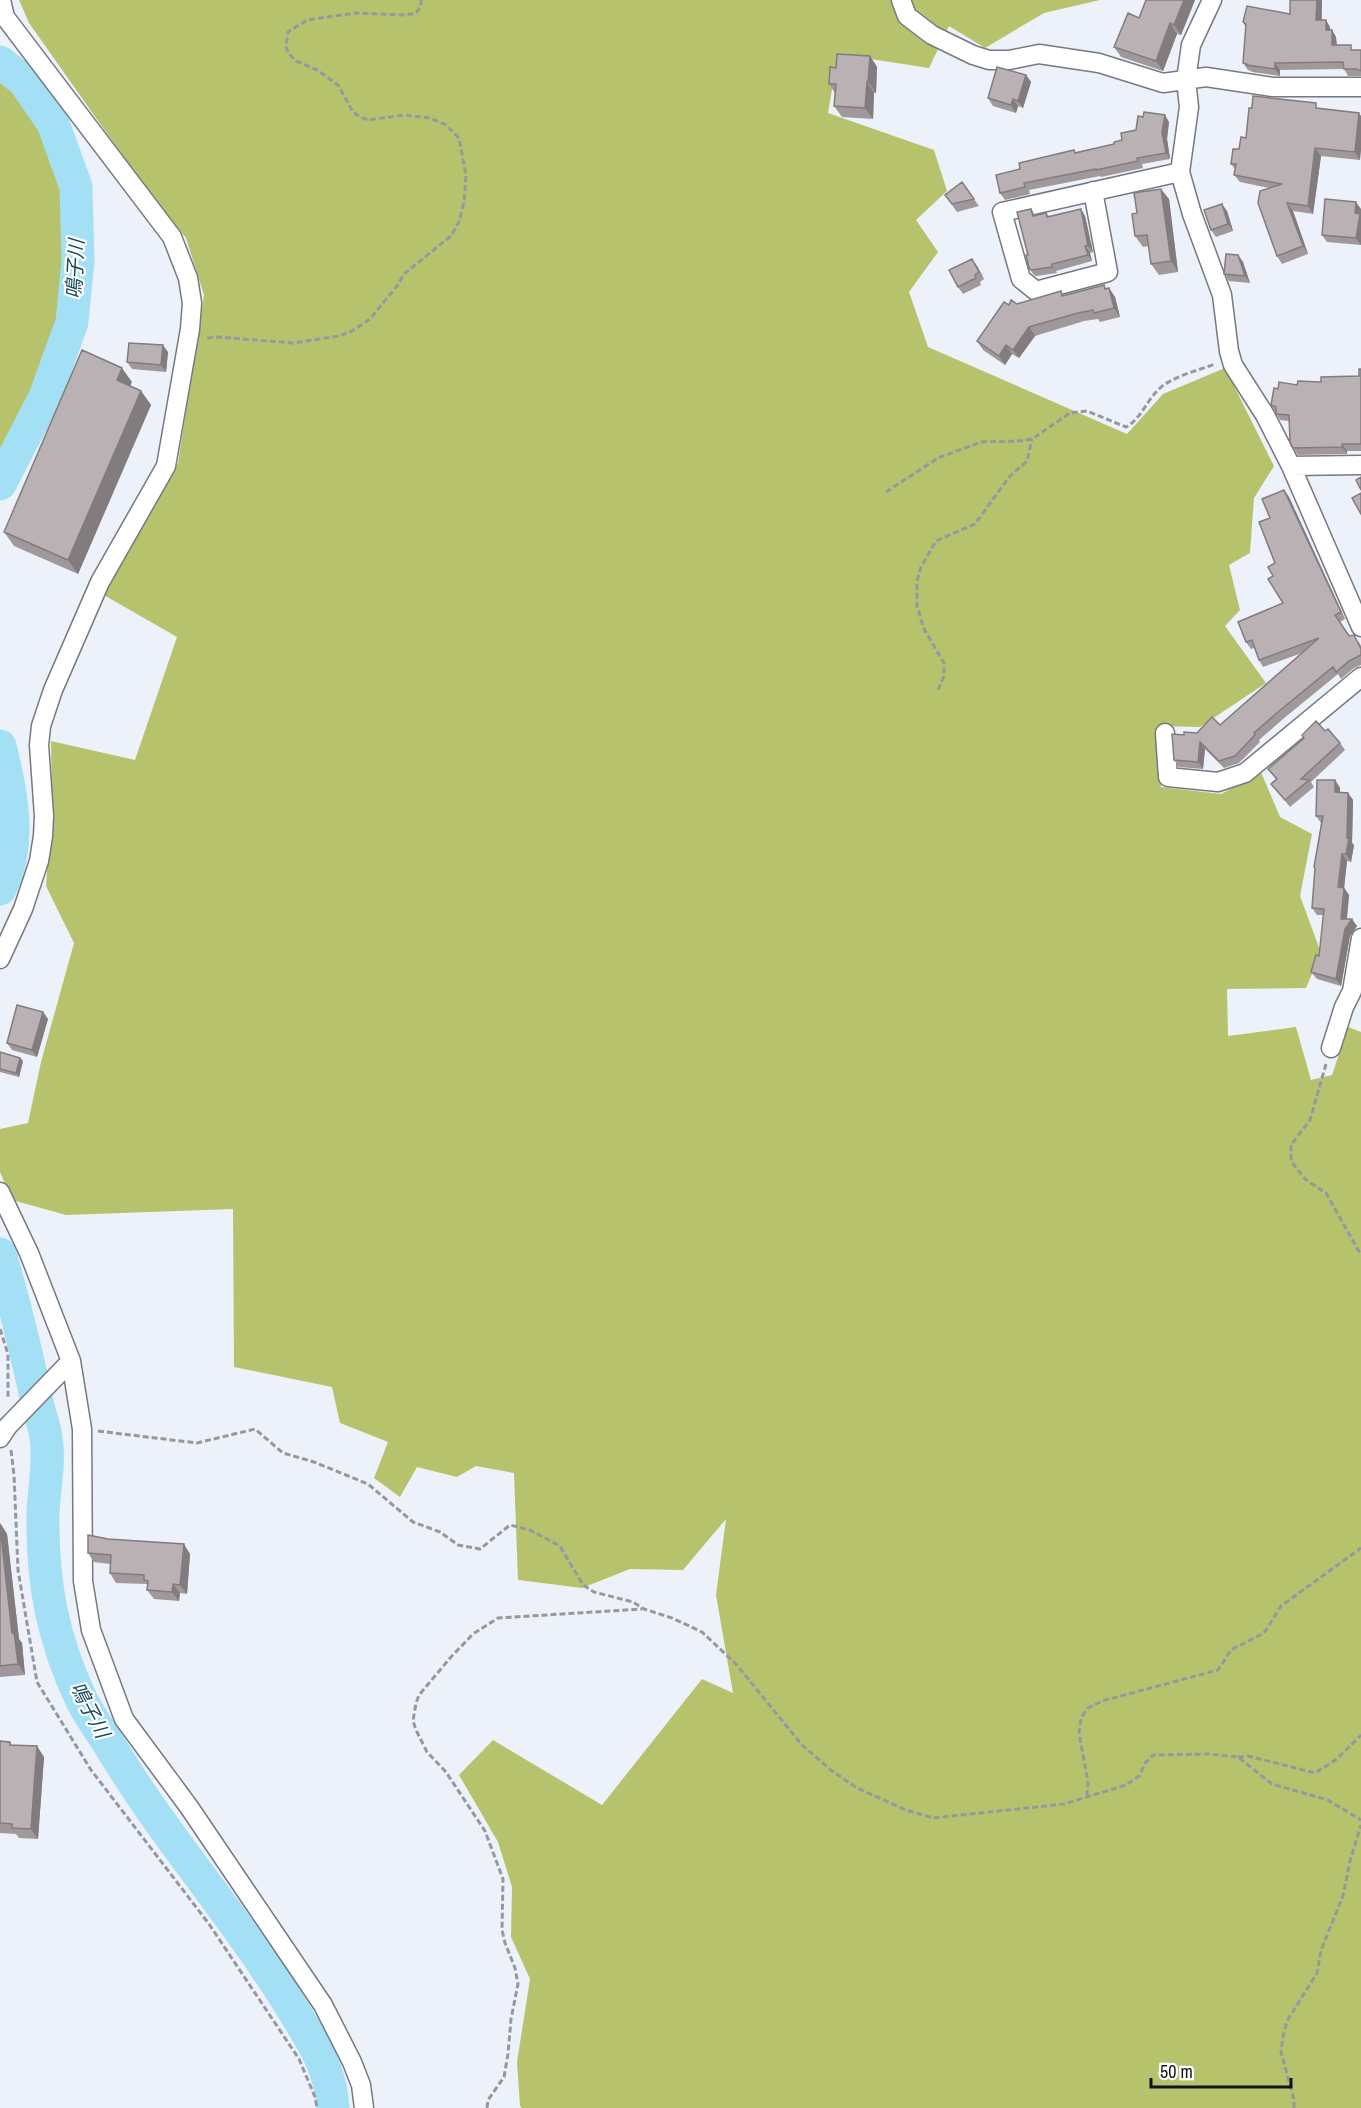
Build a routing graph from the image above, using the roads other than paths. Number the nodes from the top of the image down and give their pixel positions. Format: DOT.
graph roads {
  1 [pos="0,0"];
  2 [pos="901,0"];
  3 [pos="1212,0"];
  4 [pos="1186,80"];
  5 [pos="1361,87"];
  6 [pos="1180,172"];
  7 [pos="1093,191"];
  8 [pos="1361,465"];
  9 [pos="1291,466"];
  10 [pos="1361,627"];
  11 [pos="1361,677"];
  12 [pos="1165,733"];
  13 [pos="1361,945"];
  14 [pos="0,959"];
  15 [pos="1331,1048"];
  16 [pos="0,1192"];
  17 [pos="71,1361"];
  18 [pos="0,1438"];
  19 [pos="364,2108"];
  1 -- 14 [label="street"];
  2 -- 4 [label="street"];
  3 -- 4 [label="street"];
  4 -- 5 [label="street"];
  4 -- 6 [label="street"];
  6 -- 7 [label="street"];
  6 -- 9 [label="street"];
  7 -- 7 [label="street"];
  8 -- 9 [label="street"];
  9 -- 10 [label="street"];
  11 -- 12 [label="street"];
  13 -- 15 [label="street"];
  16 -- 17 [label="street"];
  17 -- 18 [label="street"];
  17 -- 19 [label="street"];
}
